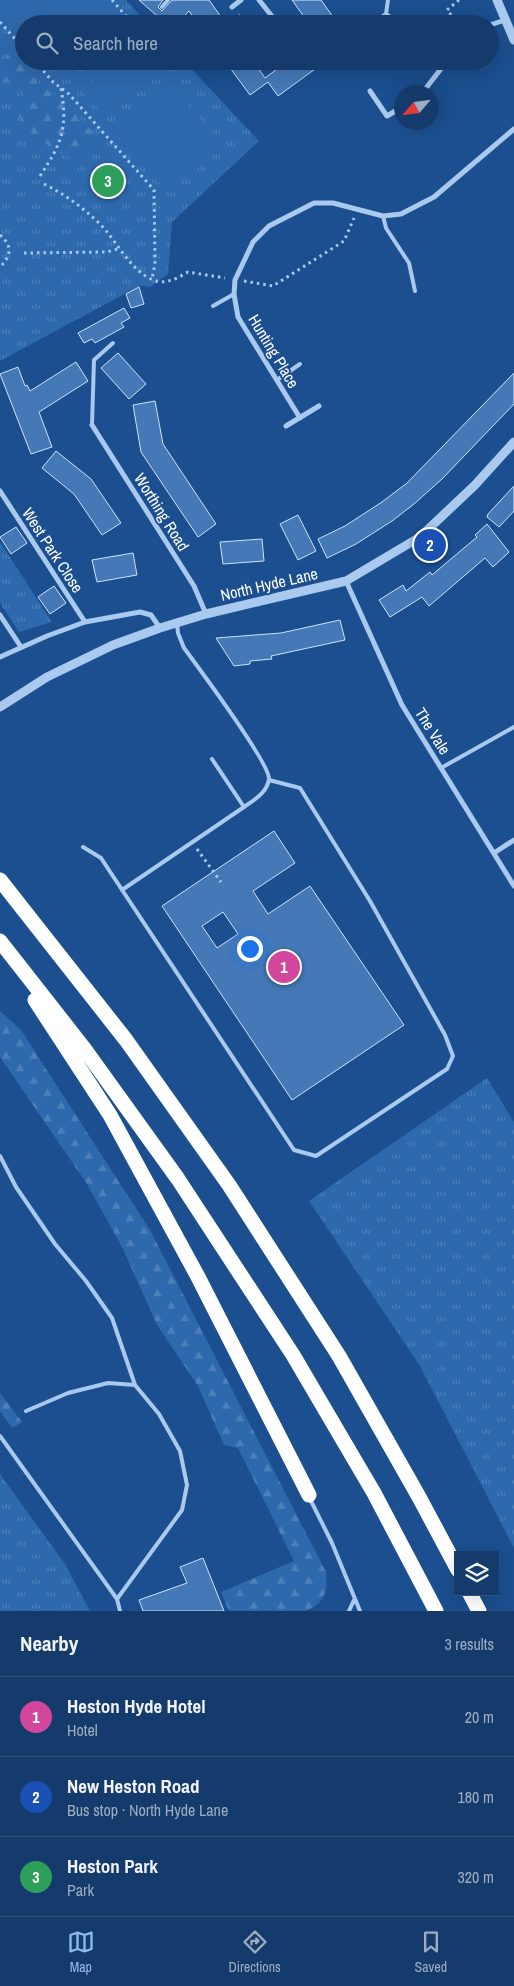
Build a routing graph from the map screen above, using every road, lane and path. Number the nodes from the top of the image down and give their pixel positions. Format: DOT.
graph roads {
  1 [pos="112,0"];
  2 [pos="168,0"];
  3 [pos="241,0"];
  4 [pos="259,0"];
  5 [pos="388,0"];
  6 [pos="459,0"];
  7 [pos="497,0"];
  8 [pos="162,7"];
  9 [pos="232,7"];
  10 [pos="386,14"];
  11 [pos="125,15"];
  12 [pos="271,15"];
  13 [pos="451,15"];
  14 [pos="504,20"];
  15 [pos="0,22"];
  16 [pos="499,22"];
  17 [pos="15,39"];
  18 [pos="514,40"];
  19 [pos="42,70"];
  20 [pos="440,70"];
  21 [pos="428,85"];
  22 [pos="61,88"];
  23 [pos="370,91"];
  24 [pos="394,112"];
  25 [pos="514,129"];
  26 [pos="40,176"];
  27 [pos="44,184"];
  28 [pos="358,209"];
  29 [pos="383,216"];
  30 [pos="0,235"];
  31 [pos="120,248"];
  32 [pos="24,252"];
  33 [pos="0,267"];
  34 [pos="152,280"];
  35 [pos="235,280"];
  36 [pos="415,290"];
  37 [pos="234,294"];
  38 [pos="213,306"];
  39 [pos="113,343"];
  40 [pos="300,364"];
  41 [pos="277,380"];
  42 [pos="319,406"];
  43 [pos="300,418"];
  44 [pos="92,425"];
  45 [pos="286,426"];
  46 [pos="514,442"];
  47 [pos="0,492"];
  48 [pos="346,581"];
  49 [pos="206,614"];
  50 [pos="0,615"];
  51 [pos="85,622"];
  52 [pos="177,622"];
  53 [pos="160,628"];
  54 [pos="20,647"];
  55 [pos="0,657"];
  56 [pos="0,707"];
  57 [pos="514,727"];
  58 [pos="212,759"];
  59 [pos="441,768"];
  60 [pos="269,780"];
  61 [pos="244,807"];
  62 [pos="514,840"];
  63 [pos="193,842"];
  64 [pos="83,847"];
  65 [pos="494,852"];
  66 [pos="0,880"];
  67 [pos="221,882"];
  68 [pos="514,886"];
  69 [pos="122,890"];
  70 [pos="0,941"];
  71 [pos="0,945"];
  72 [pos="0,1157"];
  73 [pos="135,1385"];
  74 [pos="26,1411"];
  75 [pos="0,1436"];
  76 [pos="308,1495"];
  77 [pos="454,1563"];
  78 [pos="471,1596"];
  79 [pos="355,1598"];
  80 [pos="117,1599"];
  81 [pos="120,1611"];
  82 [pos="349,1611"];
  83 [pos="360,1611"];
  84 [pos="436,1611"];
  85 [pos="479,1611"];
  1 -- 11 [label="path"];
  2 -- 8 [label="lane"];
  3 -- 9 [label="street"];
  4 -- 12 [label="street"];
  5 -- 10 [label="lane"];
  6 -- 13 [label="path"];
  7 -- 14 [label="street"];
  14 -- 16 [label="street"];
  14 -- 18 [label="street"];
  15 -- 17 [label="path"];
  19 -- 22 [label="path"];
  20 -- 21 [label="street"];
  22 -- 26 [label="path"];
  22 -- 34 [label="path"];
  23 -- 24 [label="street"];
  25 -- 29 [label="street, Hunting Place"];
  27 -- 31 [label="path"];
  28 -- 29 [label="street, Hunting Place"];
  28 -- 35 [label="path"];
  28 -- 35 [label="street, Hunting Place"];
  29 -- 36 [label="lane"];
  30 -- 33 [label="path"];
  31 -- 32 [label="path"];
  31 -- 34 [label="path"];
  34 -- 35 [label="path"];
  35 -- 37 [label="street, Hunting Place"];
  37 -- 38 [label="lane"];
  37 -- 41 [label="street, Hunting Place"];
  39 -- 44 [label="lane"];
  40 -- 41 [label="lane"];
  41 -- 43 [label="street, Hunting Place"];
  42 -- 43 [label="street"];
  43 -- 45 [label="street"];
  44 -- 49 [label="street, Worthing Road"];
  46 -- 48 [label="street, North Hyde Lane"];
  47 -- 51 [label="street, West Park Close"];
  48 -- 49 [label="street, North Hyde Lane"];
  48 -- 59 [label="street, The Vale"];
  49 -- 52 [label="street, North Hyde Lane"];
  50 -- 54 [label="street"];
  51 -- 53 [label="street"];
  51 -- 54 [label="street"];
  52 -- 53 [label="street, North Hyde Lane"];
  52 -- 60 [label="lane"];
  53 -- 56 [label="street, North Hyde Lane"];
  54 -- 55 [label="street"];
  57 -- 59 [label="lane"];
  58 -- 61 [label="lane"];
  59 -- 65 [label="street, The Vale"];
  60 -- 61 [label="lane"];
  60 -- 69 [label="lane"];
  61 -- 63 [label="lane"];
  62 -- 65 [label="street"];
  63 -- 67 [label="path"];
  63 -- 69 [label="lane"];
  64 -- 69 [label="lane"];
  65 -- 68 [label="street, The Vale"];
  66 -- 77 [label="highway"];
  70 -- 84 [label="highway"];
  71 -- 76 [label="highway"];
  72 -- 73 [label="lane"];
  73 -- 74 [label="lane"];
  73 -- 80 [label="lane"];
  75 -- 80 [label="lane"];
  76 -- 79 [label="lane"];
  78 -- 85 [label="highway"];
  79 -- 82 [label="lane"];
  79 -- 83 [label="lane"];
  80 -- 81 [label="lane"];
}
